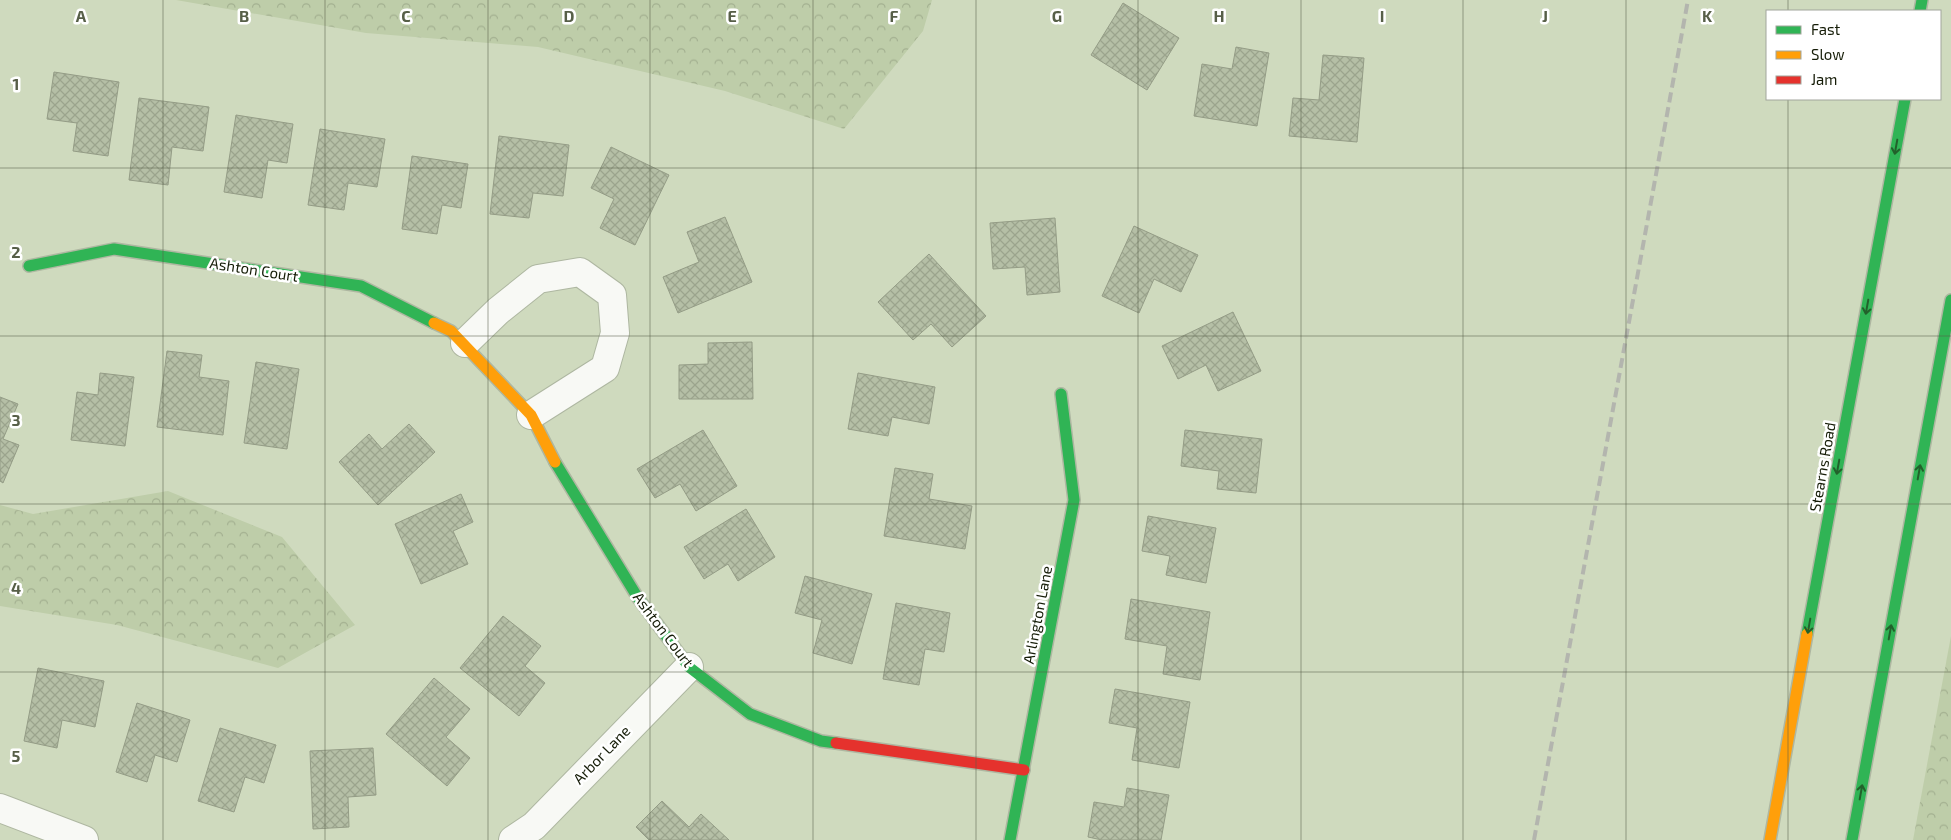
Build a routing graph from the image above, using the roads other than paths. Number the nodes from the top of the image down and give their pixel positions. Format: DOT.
graph roads {
  1 [pos="1904,100"];
  2 [pos="29,266"];
  3 [pos="1951,300"];
  4 [pos="465,343"];
  5 [pos="1060,394"];
  6 [pos="531,415"];
  7 [pos="689,667"];
  8 [pos="1024,770"];
  9 [pos="0,808"];
  10 [pos="84,840"];
  11 [pos="513,840"];
  12 [pos="1010,840"];
  13 [pos="1770,840"];
  14 [pos="1852,840"];
  1 -- 13 [label="street, Stearns Road, one-way"];
  2 -- 4 [label="street, Ashton Court"];
  14 -- 3 [label="street, one-way"];
  4 -- 6 [label="street, Ashton Court"];
  4 -- 6 [label="street"];
  5 -- 8 [label="street, Arlington Lane"];
  6 -- 7 [label="street, Ashton Court"];
  7 -- 8 [label="street, Ashton Court"];
  7 -- 11 [label="street, Arbor Lane"];
  8 -- 12 [label="street, Arlington Lane"];
  9 -- 10 [label="street"];
}
